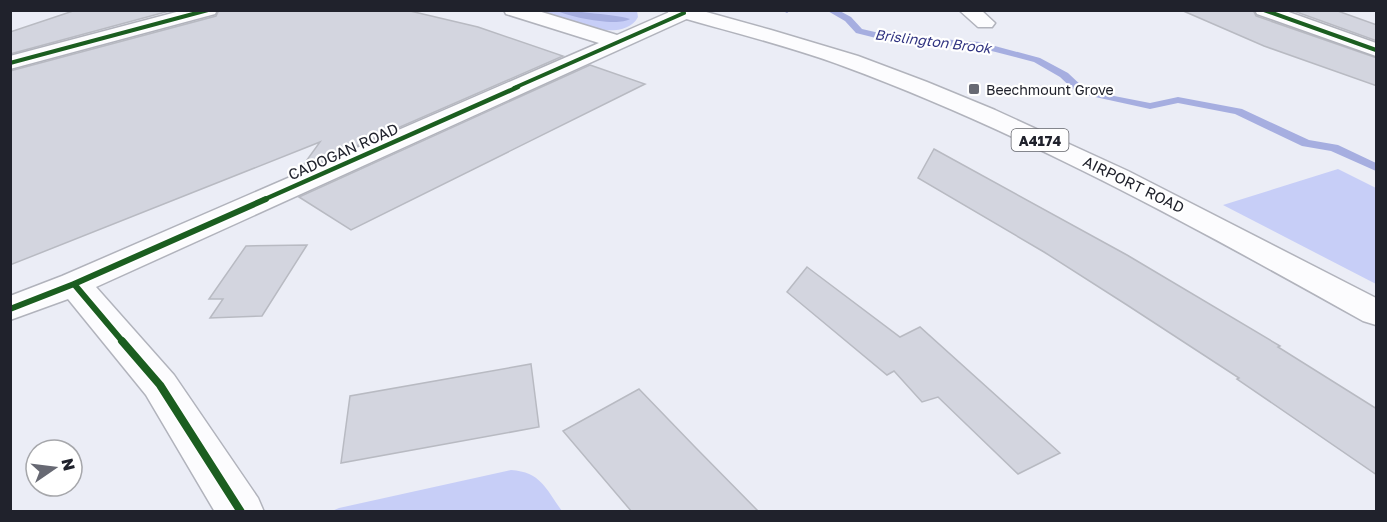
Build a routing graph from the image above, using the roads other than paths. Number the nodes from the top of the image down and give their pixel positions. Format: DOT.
graph roads {
  1 [pos="208,10"];
  2 [pos="513,10"];
  3 [pos="968,10"];
  4 [pos="1264,10"];
  5 [pos="680,12"];
  6 [pos="985,23"];
  7 [pos="618,42"];
  8 [pos="1377,50"];
  9 [pos="10,63"];
  10 [pos="74,284"];
  11 [pos="10,309"];
  12 [pos="1377,313"];
  13 [pos="241,512"];
  1 -- 9 [label="main road"];
  2 -- 7 [label="main road"];
  3 -- 6 [label="main road"];
  4 -- 8 [label="main road"];
  5 -- 7 [label="main road, CADOGAN ROAD"];
  5 -- 12 [label="main road, AIRPORT ROAD / A4174"];
  7 -- 10 [label="main road, CADOGAN ROAD"];
  10 -- 11 [label="main road, CADOGAN ROAD"];
  10 -- 13 [label="main road"];
}
